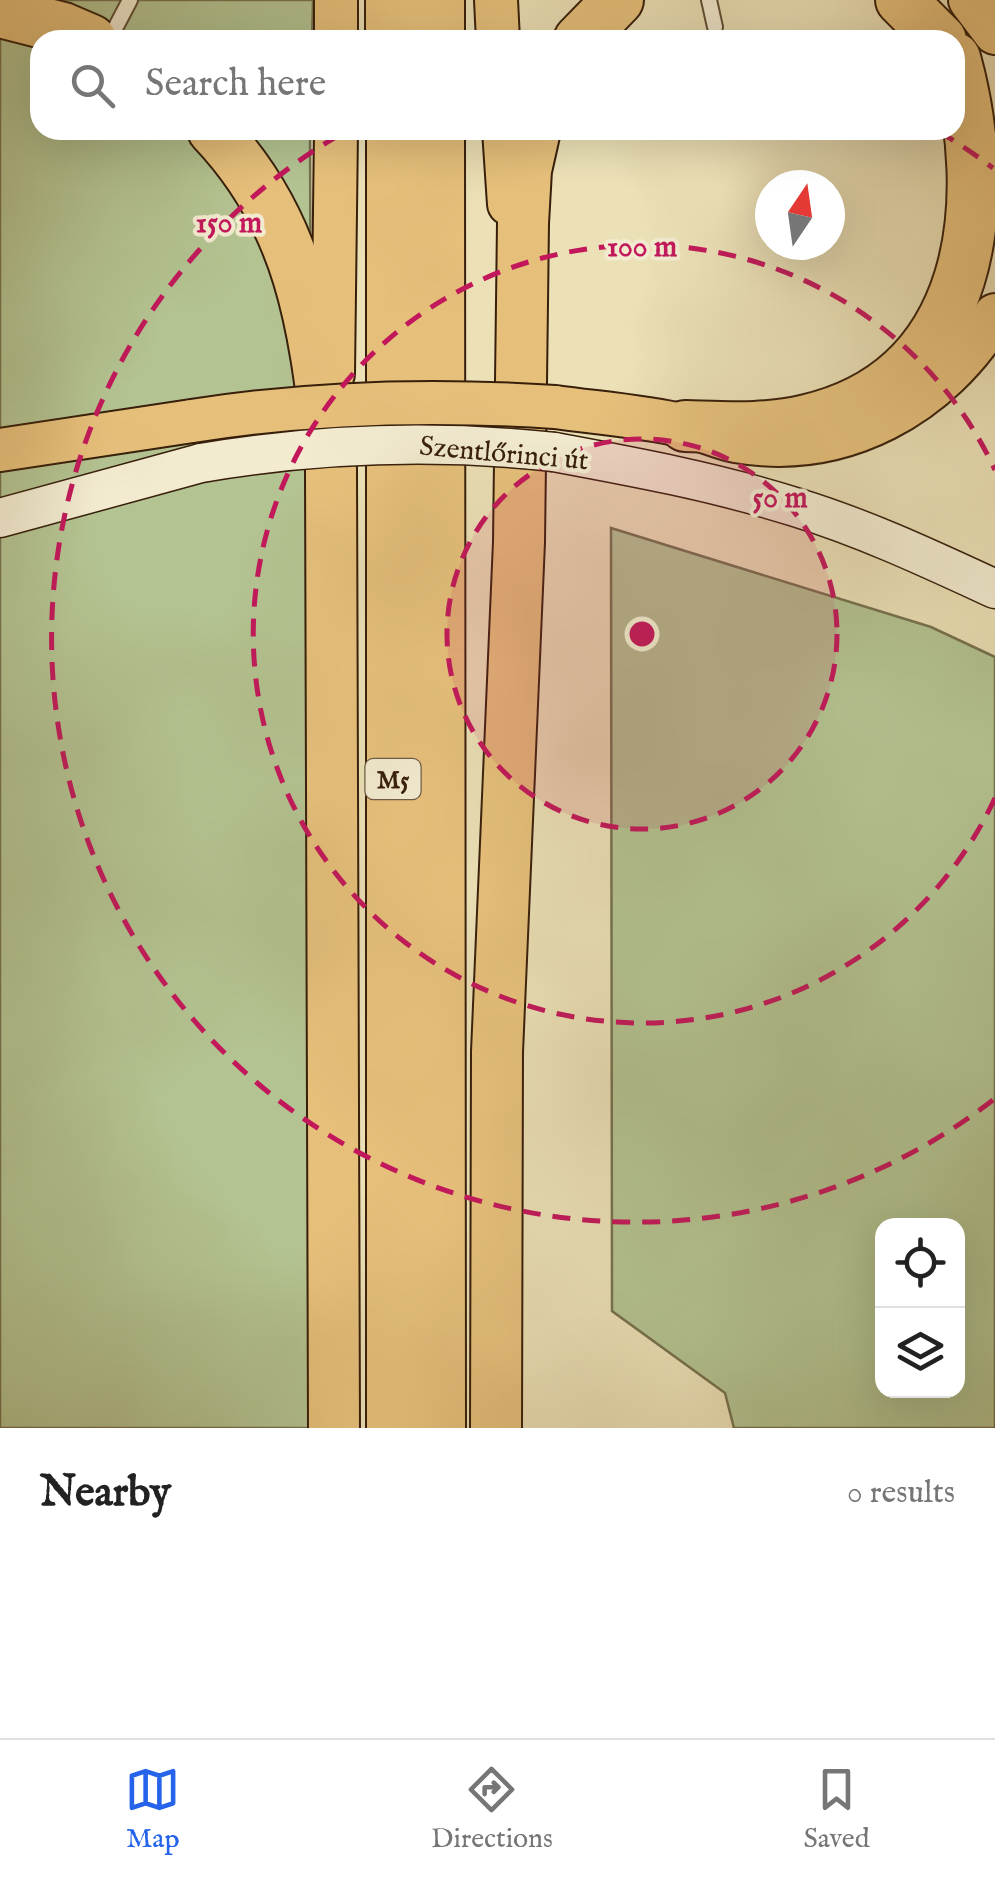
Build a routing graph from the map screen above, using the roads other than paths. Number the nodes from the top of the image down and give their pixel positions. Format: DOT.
graph roads {
  1 [pos="130,0"];
  2 [pos="336,0"];
  3 [pos="391,0"];
  4 [pos="438,0"];
  5 [pos="496,0"];
  6 [pos="618,0"];
  7 [pos="709,0"];
  8 [pos="900,0"];
  9 [pos="970,0"];
  10 [pos="0,12"];
  11 [pos="715,28"];
  12 [pos="65,30"];
  13 [pos="114,30"];
  14 [pos="336,30"];
  15 [pos="391,30"];
  16 [pos="439,30"];
  17 [pos="498,30"];
  18 [pos="589,30"];
  19 [pos="931,30"];
  20 [pos="995,33"];
  21 [pos="965,79"];
  22 [pos="221,140"];
  23 [pos="336,140"];
  24 [pos="392,140"];
  25 [pos="440,140"];
  26 [pos="505,140"];
  27 [pos="533,140"];
  28 [pos="995,315"];
  29 [pos="519,354"];
  30 [pos="685,426"];
  31 [pos="0,450"];
  32 [pos="331,469"];
  33 [pos="0,518"];
  34 [pos="995,589"];
  35 [pos="496,1281"];
  36 [pos="334,1428"];
  37 [pos="392,1428"];
  38 [pos="440,1428"];
  39 [pos="496,1428"];
  40 [pos="515,1428"];
  1 -- 13 [label="lane"];
  2 -- 14 [label="main road"];
  3 -- 15 [label="highway"];
  4 -- 16 [label="highway"];
  5 -- 17 [label="main road"];
  6 -- 18 [label="highway"];
  7 -- 11 [label="lane"];
  8 -- 19 [label="highway"];
  9 -- 20 [label="main road"];
  10 -- 12 [label="highway"];
  21 -- 30 [label="highway"];
  22 -- 32 [label="highway"];
  23 -- 32 [label="main road, M5"];
  24 -- 37 [label="highway, M5"];
  25 -- 38 [label="highway, M5"];
  26 -- 29 [label="main road"];
  27 -- 29 [label="highway"];
  28 -- 30 [label="main road"];
  29 -- 35 [label="highway"];
  30 -- 31 [label="main road, bridge"];
  32 -- 36 [label="highway, M5"];
  33 -- 34 [label="main road, Szentlőrinci út, bridge"];
  35 -- 39 [label="highway"];
  35 -- 40 [label="highway"];
}
